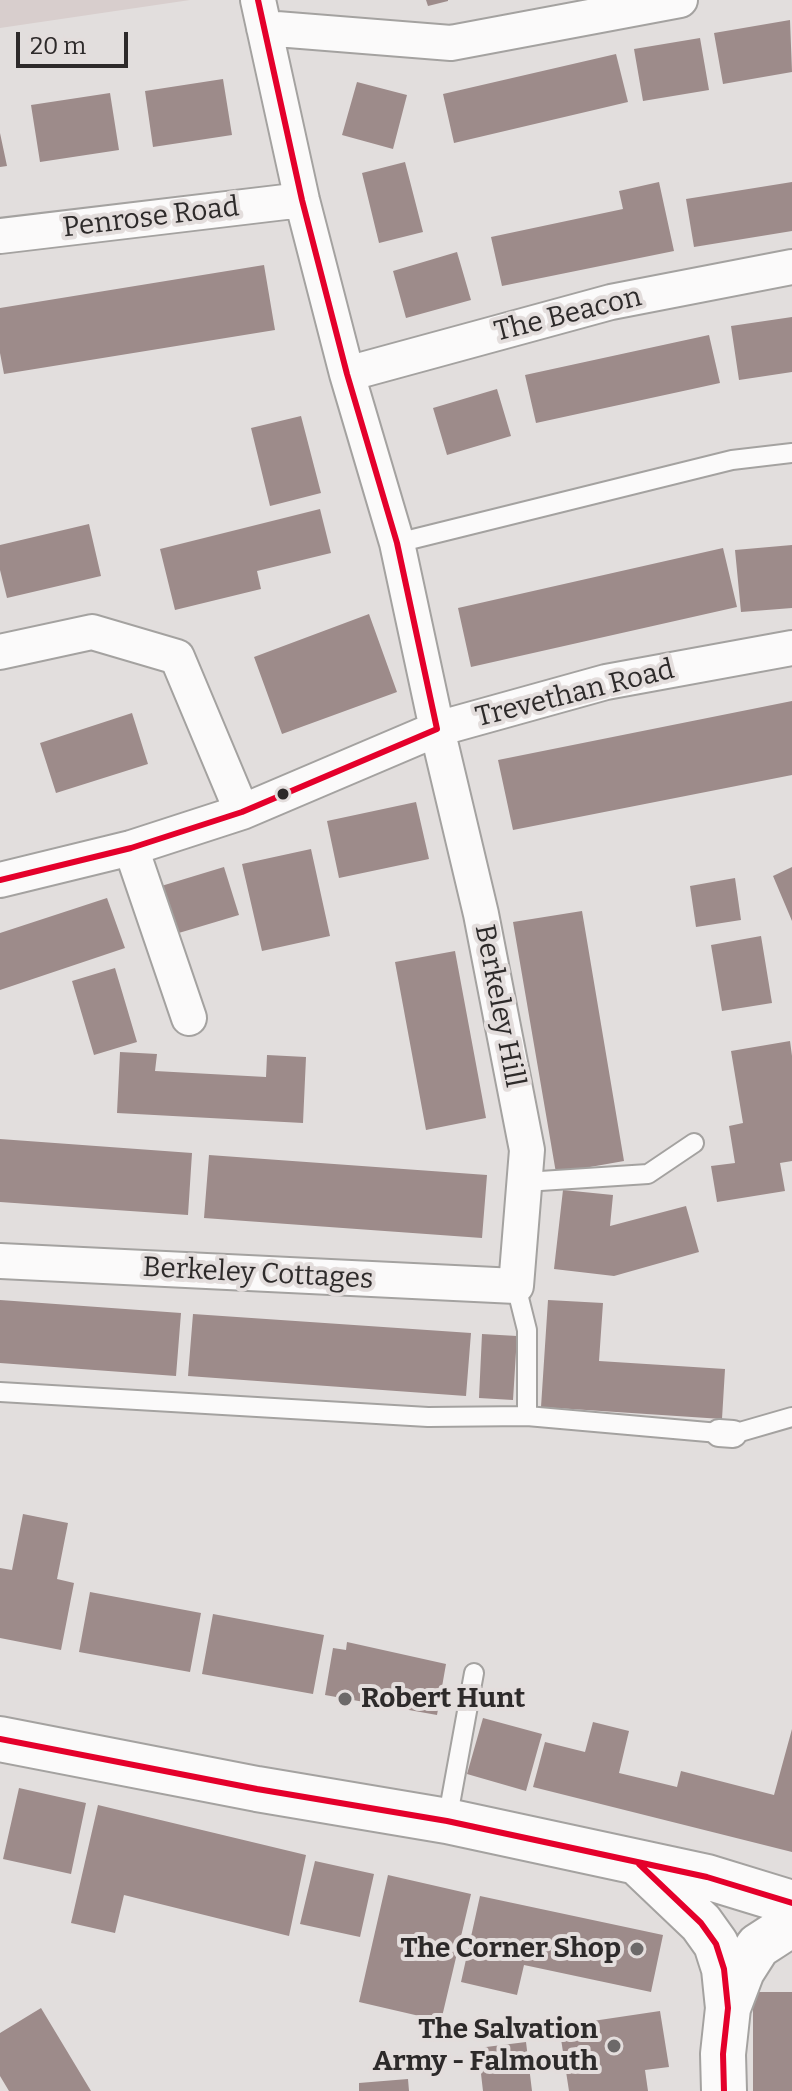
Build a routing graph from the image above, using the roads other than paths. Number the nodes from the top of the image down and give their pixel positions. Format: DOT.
graph roads {
  1 [pos="680,0"];
  2 [pos="261,14"];
  3 [pos="302,200"];
  4 [pos="0,236"];
  5 [pos="792,267"];
  6 [pos="347,374"];
  7 [pos="792,453"];
  8 [pos="397,543"];
  9 [pos="792,648"];
  10 [pos="0,652"];
  11 [pos="437,729"];
  12 [pos="242,812"];
  13 [pos="131,848"];
  14 [pos="0,880"];
  15 [pos="189,1018"];
  16 [pos="694,1143"];
  17 [pos="525,1182"];
  18 [pos="0,1261"];
  19 [pos="516,1286"];
  20 [pos="0,1392"];
  21 [pos="527,1416"];
  22 [pos="792,1417"];
  23 [pos="474,1673"];
  24 [pos="0,1739"];
  25 [pos="447,1821"];
  26 [pos="639,1864"];
  27 [pos="792,1903"];
  28 [pos="792,1924"];
  29 [pos="728,2008"];
  30 [pos="724,2091"];
  1 -- 2 [label="street"];
  2 -- 3 [label="street, Berkeley Hill"];
  3 -- 4 [label="street, Penrose Road"];
  3 -- 6 [label="street, Berkeley Hill"];
  5 -- 6 [label="street, The Beacon"];
  6 -- 8 [label="street, Berkeley Hill"];
  7 -- 8 [label="lane"];
  8 -- 11 [label="street, Berkeley Hill"];
  9 -- 11 [label="street, Trevethan Road"];
  10 -- 12 [label="street"];
  11 -- 12 [label="street, Trevethan Road"];
  11 -- 17 [label="street, Berkeley Hill"];
  12 -- 13 [label="street, Trevethan Road"];
  13 -- 14 [label="street, Trevethan Road"];
  13 -- 15 [label="street"];
  16 -- 17 [label="lane"];
  17 -- 19 [label="street, Berkeley Hill"];
  18 -- 19 [label="street, Berkeley Cottages"];
  19 -- 21 [label="lane"];
  20 -- 21 [label="lane"];
  21 -- 22 [label="lane"];
  23 -- 25 [label="lane"];
  24 -- 25 [label="street"];
  25 -- 26 [label="street"];
  26 -- 27 [label="street"];
  26 -- 29 [label="street"];
  28 -- 29 [label="street"];
  29 -- 30 [label="street"];
}
